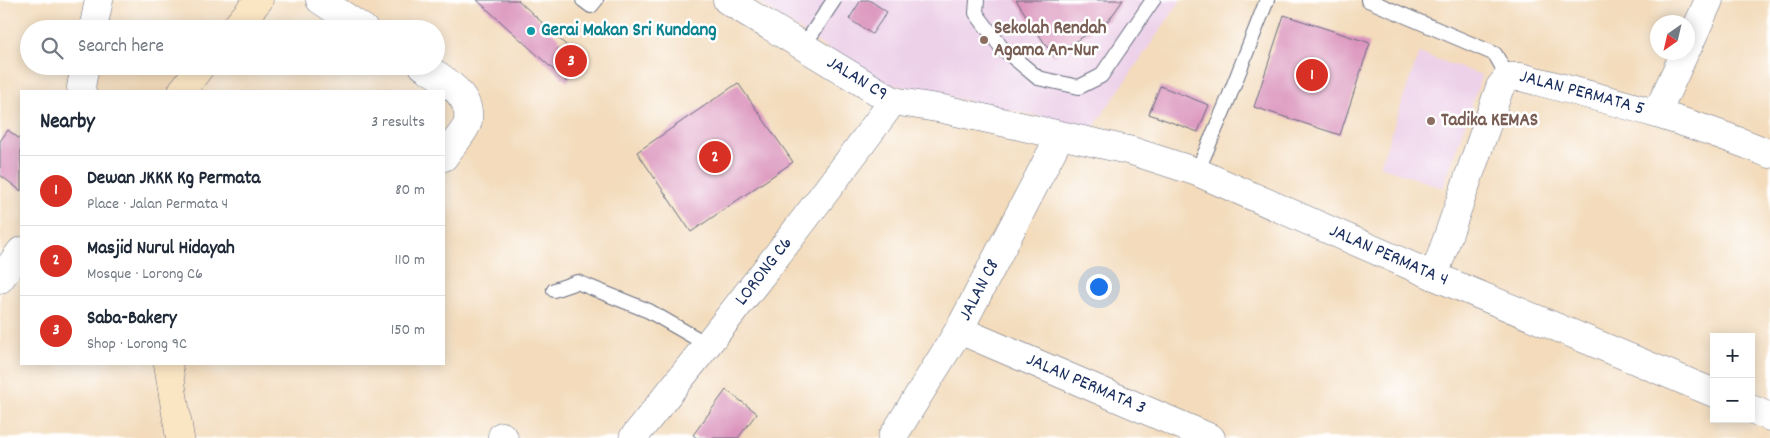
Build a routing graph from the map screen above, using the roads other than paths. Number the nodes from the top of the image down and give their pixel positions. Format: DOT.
graph roads {
  1 [pos="99,0"];
  2 [pos="259,0"];
  3 [pos="320,0"];
  4 [pos="583,0"];
  5 [pos="596,0"];
  6 [pos="727,0"];
  7 [pos="834,0"];
  8 [pos="977,0"];
  9 [pos="1153,0"];
  10 [pos="1267,0"];
  11 [pos="1368,0"];
  12 [pos="1709,0"];
  13 [pos="95,20"];
  14 [pos="242,20"];
  15 [pos="350,20"];
  16 [pos="1695,31"];
  17 [pos="803,47"];
  18 [pos="1681,60"];
  19 [pos="83,75"];
  20 [pos="195,75"];
  21 [pos="437,75"];
  22 [pos="1508,78"];
  23 [pos="82,90"];
  24 [pos="183,90"];
  25 [pos="894,102"];
  26 [pos="1657,113"];
  27 [pos="1060,136"];
  28 [pos="1770,154"];
  29 [pos="445,156"];
  30 [pos="1197,172"];
  31 [pos="20,253"];
  32 [pos="1434,276"];
  33 [pos="0,279"];
  34 [pos="554,290"];
  35 [pos="959,330"];
  36 [pos="708,345"];
  37 [pos="168,365"];
  38 [pos="1710,391"];
  39 [pos="1755,411"];
  40 [pos="1770,417"];
  41 [pos="180,438"];
  42 [pos="633,438"];
  43 [pos="892,438"];
  44 [pos="1210,438"];
  1 -- 13 [label="street"];
  2 -- 14 [label="main road"];
  3 -- 15 [label="street"];
  4 -- 5 [label="lane"];
  6 -- 17 [label="street, JALAN C9"];
  7 -- 17 [label="lane"];
  8 -- 9 [label="lane"];
  10 -- 30 [label="lane"];
  11 -- 22 [label="lane"];
  12 -- 16 [label="street"];
  17 -- 25 [label="street, JALAN C9"];
  18 -- 26 [label="street"];
  19 -- 23 [label="street"];
  20 -- 24 [label="main road"];
  21 -- 29 [label="street"];
  22 -- 26 [label="street, JALAN PERMATA 5"];
  22 -- 32 [label="street, JALAN PERMATA 5"];
  25 -- 27 [label="street, JALAN C9"];
  25 -- 36 [label="street, LORONG C6"];
  26 -- 28 [label="street, JALAN PERMATA 5"];
  27 -- 30 [label="street, JALAN PERMATA 4"];
  27 -- 35 [label="street, JALAN C8"];
  30 -- 32 [label="street, JALAN PERMATA 4"];
  31 -- 33 [label="street"];
  32 -- 38 [label="street, JALAN PERMATA 4"];
  34 -- 36 [label="lane"];
  35 -- 43 [label="street, JALAN C8"];
  35 -- 44 [label="street, JALAN PERMATA 3"];
  36 -- 42 [label="street, LORONG C6"];
  37 -- 41 [label="main road"];
  39 -- 40 [label="street"];
}
